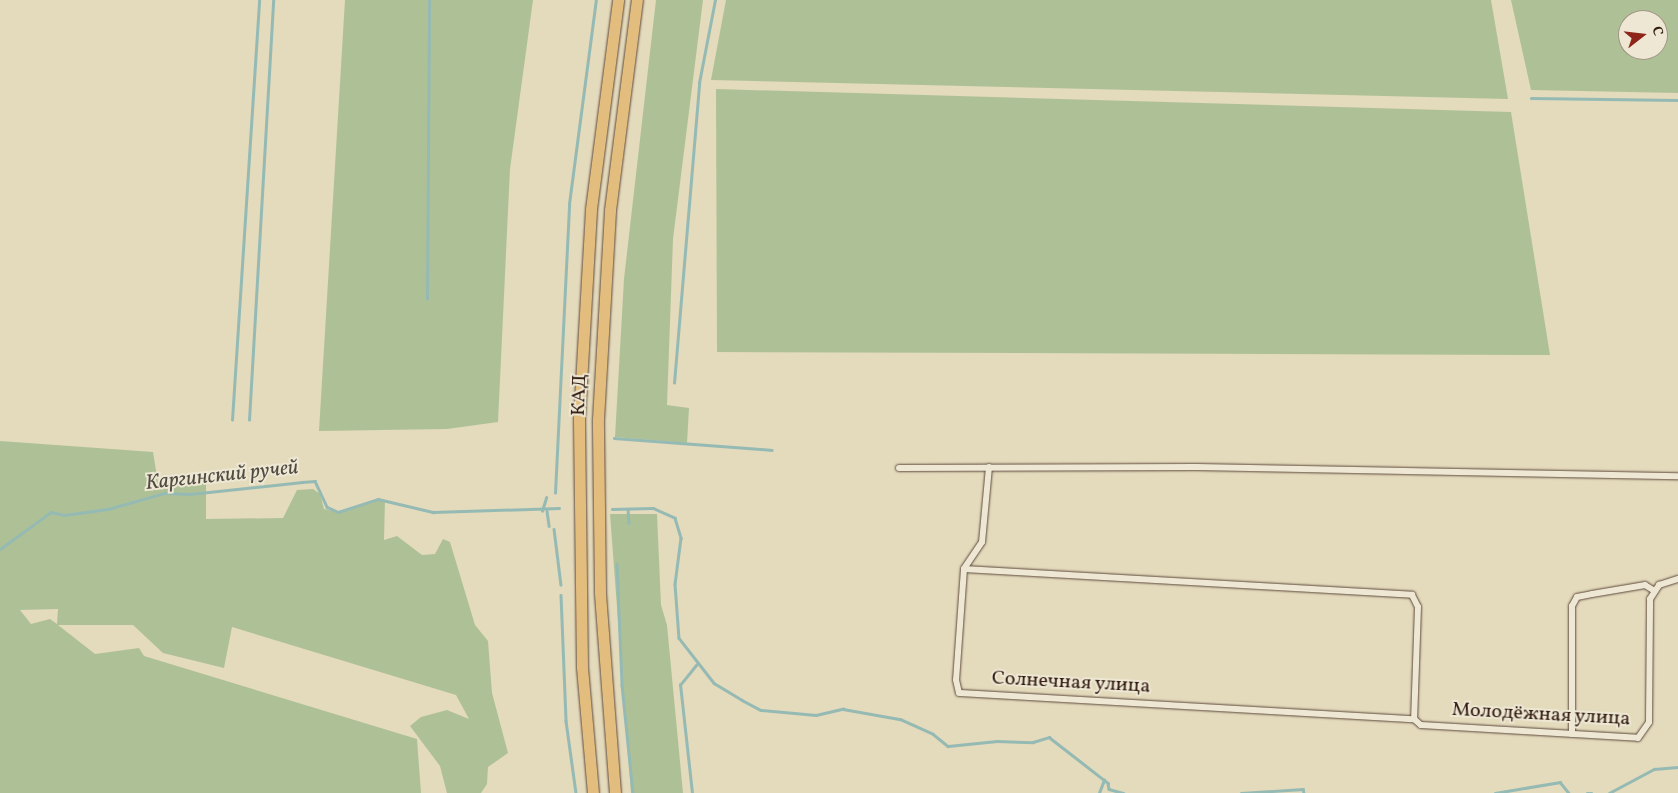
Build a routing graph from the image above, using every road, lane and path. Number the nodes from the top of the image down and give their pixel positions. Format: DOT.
graph roads {
  1 [pos="618,0"];
  2 [pos="637,0"];
  3 [pos="989,467"];
  4 [pos="899,468"];
  5 [pos="1678,476"];
  6 [pos="964,569"];
  7 [pos="1678,579"];
  8 [pos="1653,590"];
  9 [pos="1414,719"];
  10 [pos="1572,734"];
  11 [pos="593,793"];
  12 [pos="615,793"];
  1 -- 11 [label="highway, КАД"];
  2 -- 12 [label="highway, КАД"];
  3 -- 4 [label="street"];
  3 -- 5 [label="street"];
  3 -- 6 [label="street, Солнечная улица"];
  6 -- 9 [label="street"];
  6 -- 9 [label="street, Солнечная улица"];
  7 -- 8 [label="street"];
  8 -- 10 [label="street"];
  8 -- 10 [label="street, Молодёжная улица"];
  9 -- 10 [label="street, Молодёжная улица"];
}
